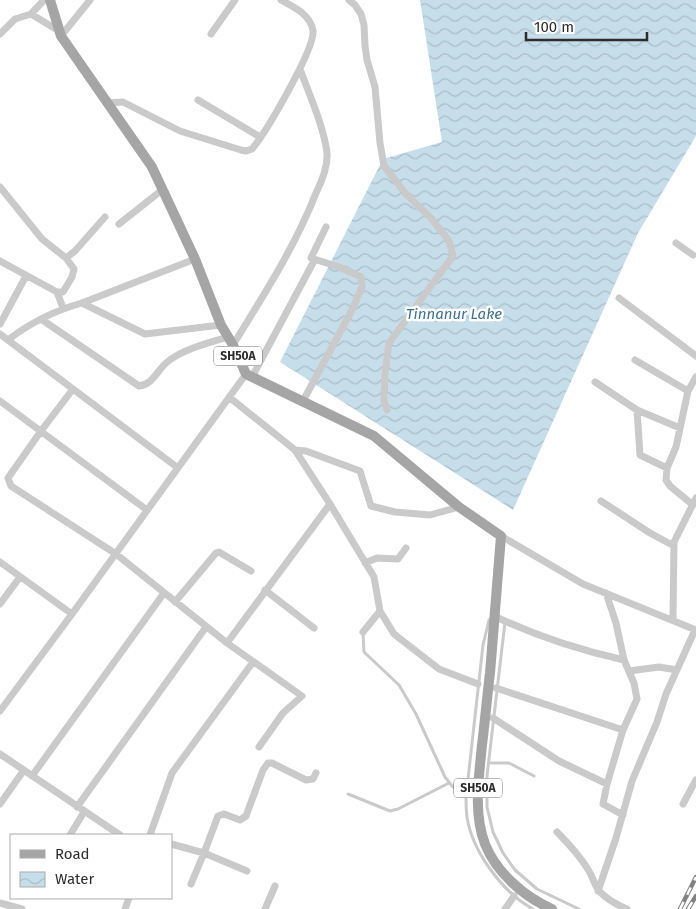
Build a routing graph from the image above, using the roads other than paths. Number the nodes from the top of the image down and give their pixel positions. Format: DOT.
graph roads {
  1 [pos="90,0"];
  2 [pos="236,0"];
  3 [pos="281,0"];
  4 [pos="349,0"];
  5 [pos="50,1"];
  6 [pos="31,14"];
  7 [pos="0,34"];
  8 [pos="60,34"];
  9 [pos="211,34"];
  10 [pos="300,69"];
  11 [pos="198,100"];
  12 [pos="107,102"];
  13 [pos="260,137"];
  14 [pos="0,187"];
  15 [pos="162,190"];
  16 [pos="105,217"];
  17 [pos="119,224"];
  18 [pos="326,226"];
  19 [pos="676,243"];
  20 [pos="695,254"];
  21 [pos="66,258"];
  22 [pos="195,259"];
  23 [pos="315,259"];
  24 [pos="0,261"];
  25 [pos="26,276"];
  26 [pos="57,292"];
  27 [pos="619,298"];
  28 [pos="82,303"];
  29 [pos="63,308"];
  30 [pos="40,319"];
  31 [pos="0,324"];
  32 [pos="221,325"];
  33 [pos="0,334"];
  34 [pos="8,340"];
  35 [pos="231,341"];
  36 [pos="696,356"];
  37 [pos="634,360"];
  38 [pos="249,375"];
  39 [pos="696,377"];
  40 [pos="595,382"];
  41 [pos="73,389"];
  42 [pos="688,391"];
  43 [pos="229,397"];
  44 [pos="303,401"];
  45 [pos="0,402"];
  46 [pos="387,410"];
  47 [pos="637,410"];
  48 [pos="680,428"];
  49 [pos="41,432"];
  50 [pos="296,450"];
  51 [pos="178,468"];
  52 [pos="667,468"];
  53 [pos="601,501"];
  54 [pos="330,504"];
  55 [pos="694,506"];
  56 [pos="459,507"];
  57 [pos="148,510"];
  58 [pos="501,536"];
  59 [pos="674,546"];
  60 [pos="406,548"];
  61 [pos="116,554"];
  62 [pos="0,562"];
  63 [pos="365,563"];
  64 [pos="251,571"];
  65 [pos="20,577"];
  66 [pos="265,590"];
  67 [pos="164,593"];
  68 [pos="606,594"];
  69 [pos="175,602"];
  70 [pos="0,604"];
  71 [pos="380,611"];
  72 [pos="72,614"];
  73 [pos="494,616"];
  74 [pos="673,620"];
  75 [pos="505,622"];
  76 [pos="206,627"];
  77 [pos="314,628"];
  78 [pos="695,630"];
  79 [pos="364,632"];
  80 [pos="227,643"];
  81 [pos="624,660"];
  82 [pos="253,662"];
  83 [pos="677,670"];
  84 [pos="629,671"];
  85 [pos="478,684"];
  86 [pos="496,688"];
  87 [pos="0,711"];
  88 [pos="493,718"];
  89 [pos="623,730"];
  90 [pos="259,747"];
  91 [pos="0,754"];
  92 [pos="488,763"];
  93 [pos="24,770"];
  94 [pos="316,773"];
  95 [pos="32,776"];
  96 [pos="534,776"];
  97 [pos="696,780"];
  98 [pos="449,783"];
  99 [pos="607,784"];
  100 [pos="348,794"];
  101 [pos="466,797"];
  102 [pos="0,804"];
  103 [pos="683,804"];
  104 [pos="77,807"];
  105 [pos="84,812"];
  106 [pos="623,815"];
  107 [pos="557,832"];
  108 [pos="71,834"];
  109 [pos="118,834"];
  110 [pos="150,834"];
  111 [pos="172,844"];
  112 [pos="204,853"];
  113 [pos="247,871"];
  114 [pos="191,884"];
  115 [pos="274,886"];
  116 [pos="598,891"];
  117 [pos="514,896"];
  118 [pos="0,903"];
  119 [pos="22,909"];
  120 [pos="265,909"];
  121 [pos="505,909"];
  122 [pos="533,909"];
  123 [pos="552,909"];
  124 [pos="579,909"];
  125 [pos="627,909"];
  1 -- 8 [label="street"];
  2 -- 9 [label="street"];
  3 -- 10 [label="street"];
  4 -- 46 [label="street"];
  5 -- 6 [label="street"];
  5 -- 8 [label="main road, SH50A"];
  6 -- 7 [label="street"];
  6 -- 8 [label="street"];
  8 -- 12 [label="main road, SH50A"];
  10 -- 13 [label="street"];
  10 -- 35 [label="street"];
  11 -- 13 [label="street"];
  12 -- 13 [label="street"];
  12 -- 15 [label="main road, SH50A"];
  14 -- 21 [label="street"];
  15 -- 17 [label="street"];
  15 -- 22 [label="main road, SH50A"];
  16 -- 21 [label="street"];
  18 -- 23 [label="street"];
  19 -- 20 [label="street"];
  21 -- 26 [label="street"];
  22 -- 28 [label="street"];
  22 -- 32 [label="main road, SH50A"];
  23 -- 38 [label="street"];
  23 -- 44 [label="street"];
  24 -- 25 [label="street"];
  25 -- 26 [label="street"];
  25 -- 31 [label="street"];
  26 -- 29 [label="street"];
  27 -- 36 [label="street"];
  28 -- 29 [label="street"];
  28 -- 32 [label="street"];
  29 -- 30 [label="street"];
  30 -- 34 [label="street"];
  30 -- 35 [label="street"];
  32 -- 35 [label="main road, SH50A"];
  33 -- 34 [label="street"];
  34 -- 41 [label="street"];
  35 -- 38 [label="main road, SH50A"];
  37 -- 42 [label="street"];
  38 -- 43 [label="street"];
  38 -- 44 [label="main road, SH50A"];
  39 -- 42 [label="street"];
  40 -- 47 [label="street"];
  41 -- 49 [label="street"];
  41 -- 51 [label="street"];
  42 -- 48 [label="street"];
  43 -- 50 [label="street"];
  43 -- 51 [label="street"];
  44 -- 56 [label="main road, SH50A"];
  45 -- 49 [label="street"];
  47 -- 48 [label="street"];
  47 -- 52 [label="street"];
  48 -- 52 [label="street"];
  49 -- 57 [label="street"];
  49 -- 61 [label="street"];
  50 -- 54 [label="street"];
  50 -- 56 [label="street"];
  51 -- 57 [label="street"];
  52 -- 55 [label="street"];
  53 -- 59 [label="street"];
  54 -- 63 [label="street"];
  54 -- 66 [label="street"];
  55 -- 59 [label="street"];
  56 -- 58 [label="main road, SH50A"];
  57 -- 61 [label="street"];
  58 -- 68 [label="street"];
  58 -- 73 [label="main road, SH50A"];
  59 -- 74 [label="street"];
  60 -- 63 [label="street"];
  61 -- 67 [label="street"];
  61 -- 72 [label="street"];
  62 -- 65 [label="street"];
  63 -- 71 [label="street"];
  64 -- 69 [label="street"];
  65 -- 70 [label="street"];
  65 -- 72 [label="street"];
  66 -- 77 [label="street"];
  66 -- 80 [label="street"];
  67 -- 69 [label="street"];
  67 -- 95 [label="street"];
  68 -- 74 [label="street"];
  68 -- 81 [label="street"];
  69 -- 76 [label="street"];
  71 -- 79 [label="street"];
  71 -- 85 [label="street"];
  72 -- 87 [label="street"];
  73 -- 75 [label="street"];
  73 -- 85 [label="lane"];
  73 -- 123 [label="main road, SH50A"];
  74 -- 78 [label="street"];
  75 -- 81 [label="street"];
  75 -- 86 [label="lane"];
  76 -- 80 [label="street"];
  76 -- 104 [label="street"];
  78 -- 83 [label="street"];
  79 -- 98 [label="lane"];
  80 -- 82 [label="street"];
  81 -- 84 [label="street"];
  82 -- 90 [label="street"];
  82 -- 110 [label="street"];
  83 -- 84 [label="street"];
  83 -- 106 [label="street"];
  84 -- 89 [label="street"];
  85 -- 101 [label="lane"];
  86 -- 88 [label="lane"];
  86 -- 89 [label="street"];
  88 -- 92 [label="lane"];
  88 -- 99 [label="street"];
  89 -- 99 [label="street"];
  91 -- 93 [label="street"];
  92 -- 96 [label="lane"];
  92 -- 124 [label="lane"];
  93 -- 95 [label="street"];
  93 -- 102 [label="street"];
  94 -- 112 [label="street"];
  95 -- 104 [label="street"];
  97 -- 103 [label="street"];
  98 -- 100 [label="lane"];
  98 -- 101 [label="lane"];
  99 -- 106 [label="street"];
  101 -- 117 [label="lane"];
  104 -- 105 [label="street"];
  105 -- 108 [label="street"];
  105 -- 109 [label="street"];
  106 -- 116 [label="street"];
  107 -- 116 [label="street"];
  111 -- 112 [label="street"];
  112 -- 113 [label="street"];
  112 -- 114 [label="street"];
  115 -- 120 [label="street"];
  116 -- 125 [label="street"];
  117 -- 121 [label="street"];
  117 -- 122 [label="lane"];
  118 -- 119 [label="street"];
}
